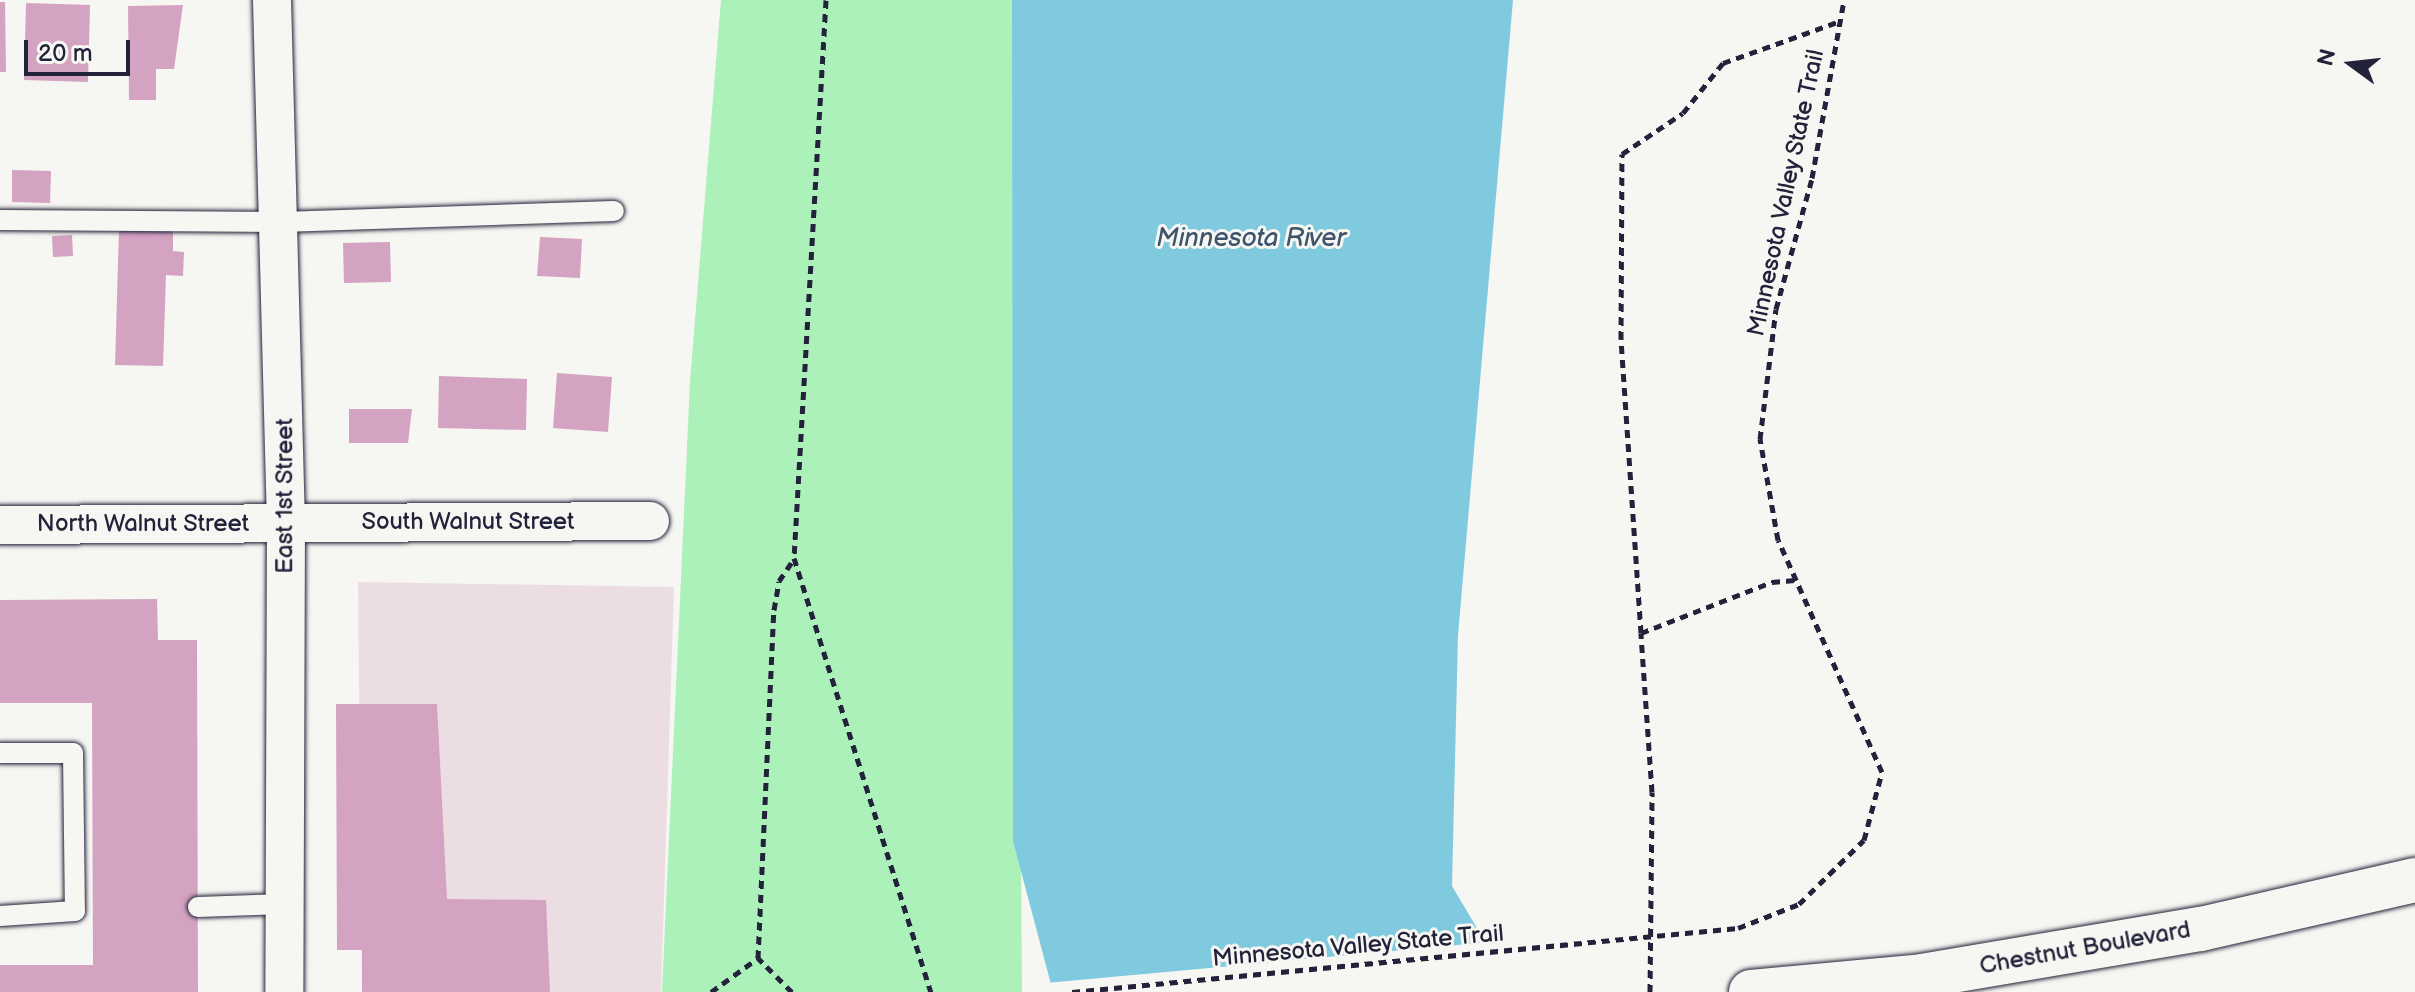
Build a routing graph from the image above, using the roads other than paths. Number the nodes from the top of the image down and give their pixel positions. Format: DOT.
graph roads {
  1 [pos="272,0"];
  2 [pos="614,211"];
  3 [pos="0,220"];
  4 [pos="282,222"];
  5 [pos="650,521"];
  6 [pos="286,523"];
  7 [pos="0,525"];
  8 [pos="0,753"];
  9 [pos="2415,880"];
  10 [pos="284,904"];
  11 [pos="198,907"];
  12 [pos="0,916"];
  13 [pos="284,992"];
  14 [pos="1751,992"];
  1 -- 4 [label="street, East 1st Street"];
  2 -- 4 [label="lane"];
  3 -- 4 [label="lane"];
  4 -- 6 [label="street, East 1st Street"];
  5 -- 6 [label="street, South Walnut Street"];
  6 -- 7 [label="street, North Walnut Street"];
  6 -- 10 [label="street, East 1st Street"];
  8 -- 12 [label="lane"];
  9 -- 14 [label="main road, Chestnut Boulevard"];
  10 -- 11 [label="lane"];
  10 -- 13 [label="street, East 1st Street"];
}
